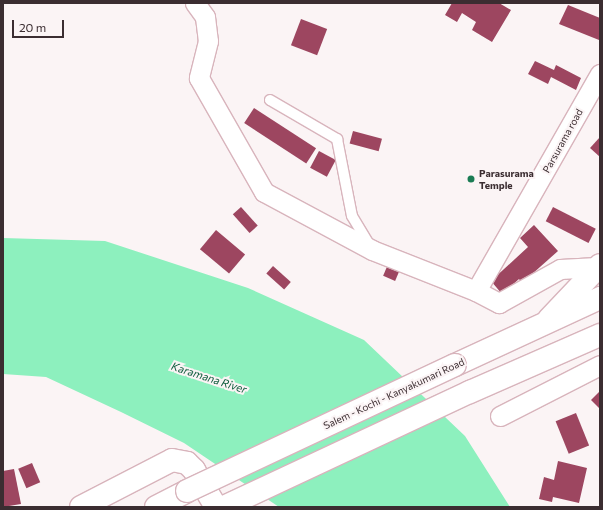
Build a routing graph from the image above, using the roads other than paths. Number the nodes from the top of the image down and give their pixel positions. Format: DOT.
graph roads {
  1 [pos="195,3"];
  2 [pos="600,74"];
  3 [pos="270,100"];
  4 [pos="372,250"];
  5 [pos="598,266"];
  6 [pos="476,291"];
  7 [pos="600,298"];
  8 [pos="549,319"];
  9 [pos="600,335"];
  10 [pos="600,365"];
  11 [pos="500,416"];
  12 [pos="80,507"];
  13 [pos="156,507"];
  14 [pos="216,507"];
  15 [pos="224,507"];
  1 -- 4 [label="street"];
  2 -- 6 [label="street, Parsurama road"];
  3 -- 4 [label="lane"];
  4 -- 6 [label="street"];
  5 -- 6 [label="street"];
  5 -- 8 [label="main road"];
  7 -- 8 [label="main road, Salem - Kochi - Kanyakumari Road"];
  8 -- 13 [label="main road, Salem - Kochi - Kanyakumari Road, bridge"];
  9 -- 15 [label="main road"];
  10 -- 11 [label="street"];
  12 -- 14 [label="main road"];
}
